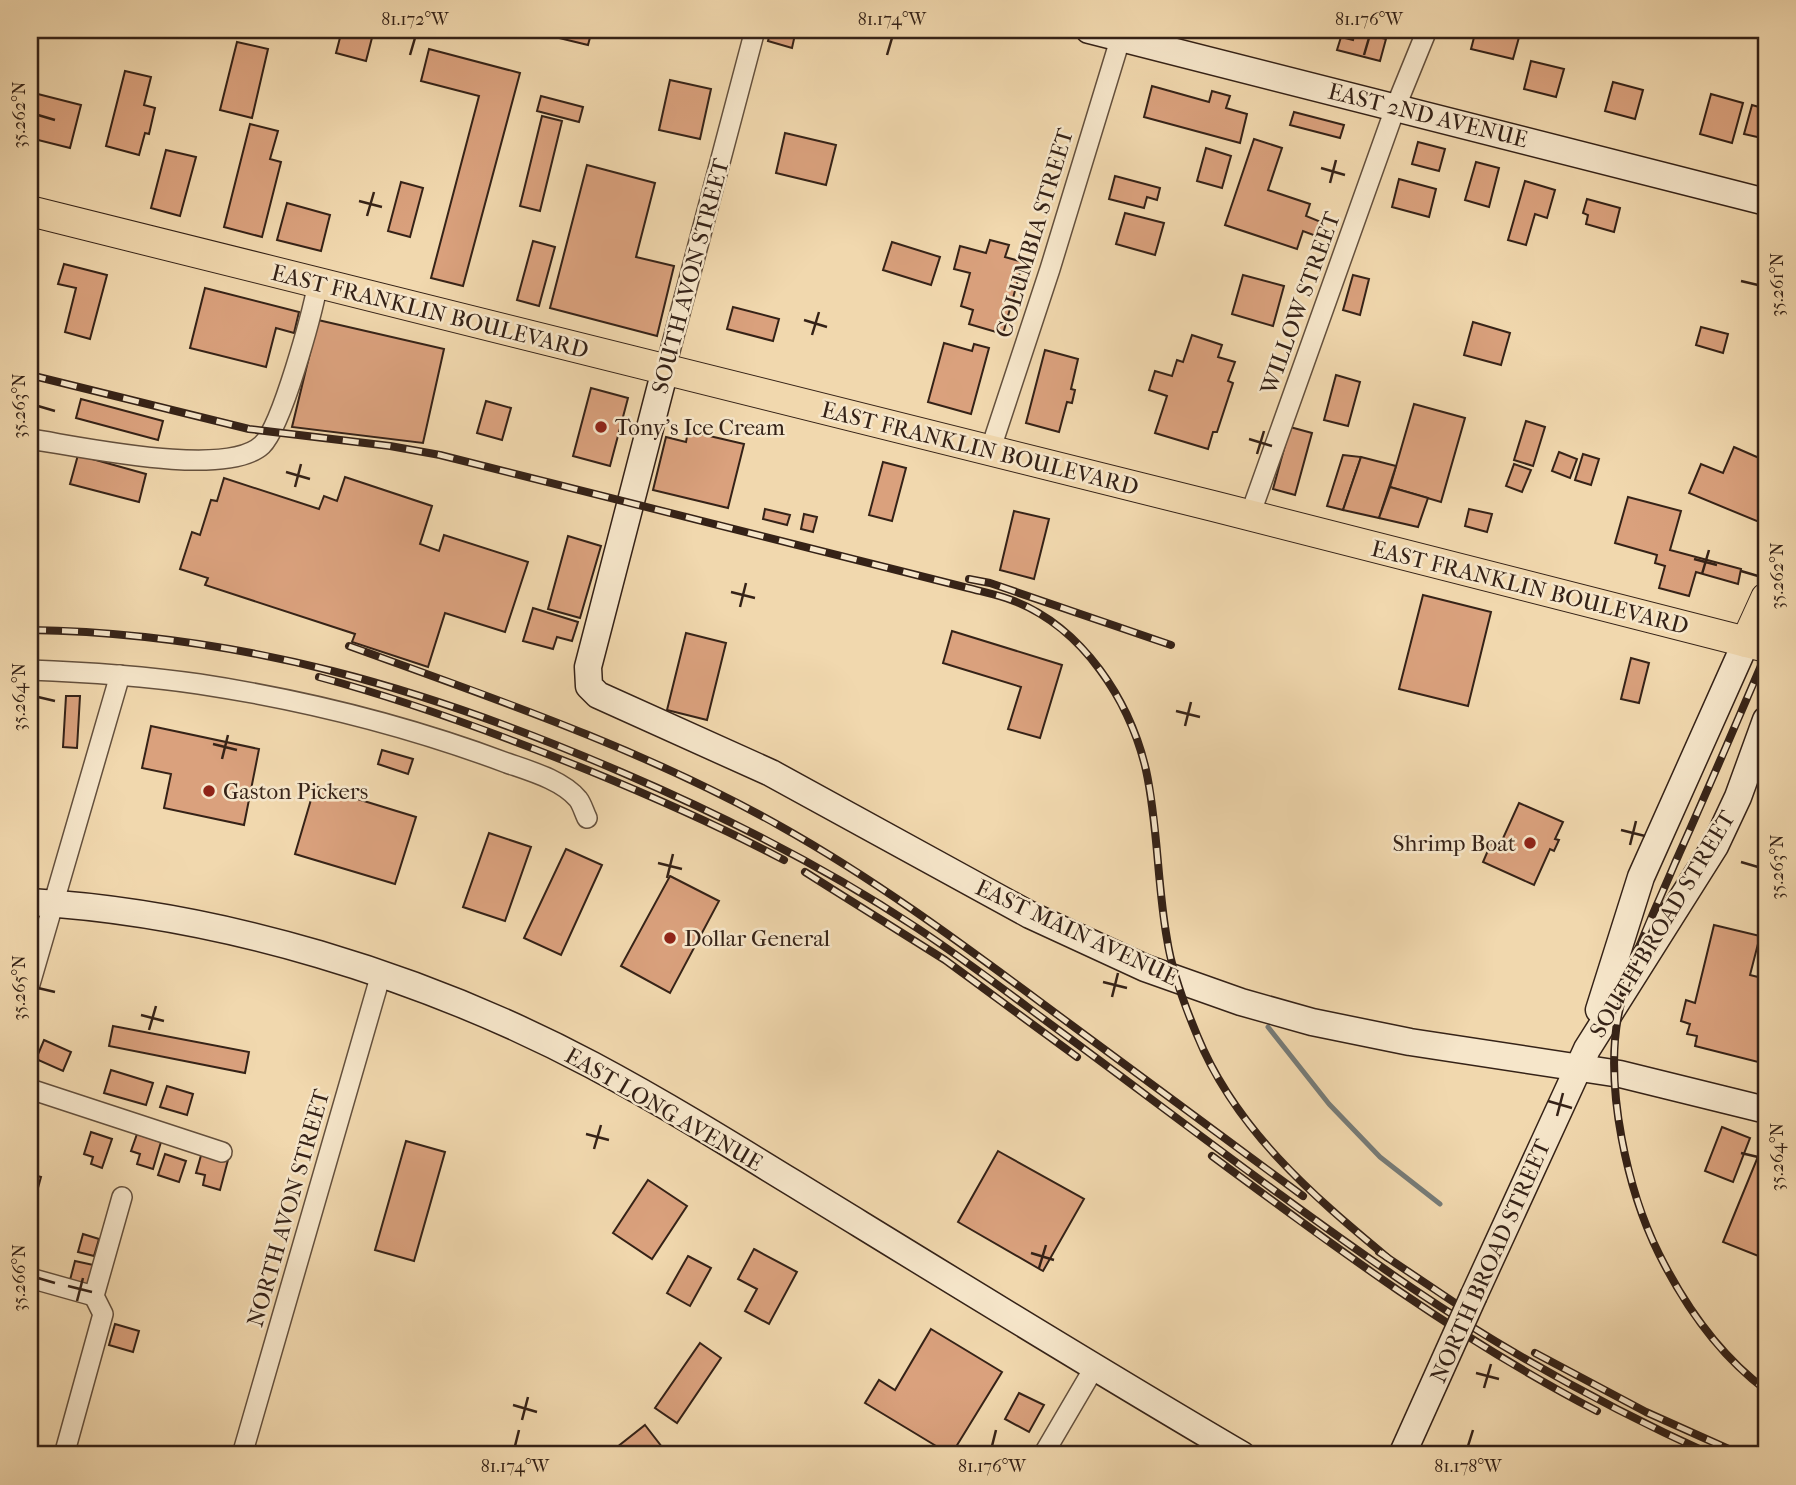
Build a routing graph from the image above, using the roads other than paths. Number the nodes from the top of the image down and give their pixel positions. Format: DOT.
graph roads {
  1 [pos="755,30"];
  2 [pos="1089,30"];
  3 [pos="1427,30"];
  4 [pos="1121,34"];
  5 [pos="1396,106"];
  6 [pos="1766,202"];
  7 [pos="30,211"];
  8 [pos="318,283"];
  9 [pos="665,370"];
  10 [pos="30,439"];
  11 [pos="990,451"];
  12 [pos="1250,515"];
  13 [pos="1766,598"];
  14 [pos="1756,644"];
  15 [pos="30,670"];
  16 [pos="120,675"];
  17 [pos="589,686"];
  18 [pos="1766,720"];
  19 [pos="587,818"];
  20 [pos="41,903"];
  21 [pos="381,974"];
  22 [pos="30,984"];
  23 [pos="1583,1058"];
  24 [pos="30,1089"];
  25 [pos="1766,1110"];
  26 [pos="222,1152"];
  27 [pos="122,1197"];
  28 [pos="30,1278"];
  29 [pos="94,1296"];
  30 [pos="1094,1368"];
  31 [pos="65,1455"];
  32 [pos="242,1455"];
  33 [pos="1044,1455"];
  34 [pos="1242,1455"];
  35 [pos="1402,1455"];
  1 -- 9 [label="street, SOUTH AVON STREET"];
  2 -- 4 [label="main road, EAST 2ND AVENUE"];
  3 -- 5 [label="street, WILLOW STREET"];
  4 -- 5 [label="main road, EAST 2ND AVENUE"];
  4 -- 11 [label="street, COLUMBIA STREET"];
  5 -- 6 [label="main road, EAST 2ND AVENUE"];
  5 -- 12 [label="street, WILLOW STREET"];
  7 -- 8 [label="main road, EAST FRANKLIN BOULEVARD"];
  8 -- 9 [label="main road, EAST FRANKLIN BOULEVARD"];
  8 -- 10 [label="street"];
  9 -- 11 [label="main road, EAST FRANKLIN BOULEVARD"];
  9 -- 17 [label="main road, SOUTH AVON STREET"];
  11 -- 12 [label="main road, EAST FRANKLIN BOULEVARD"];
  12 -- 14 [label="main road, EAST FRANKLIN BOULEVARD"];
  13 -- 14 [label="main road, SOUTH BROAD STREET"];
  14 -- 23 [label="main road, SOUTH BROAD STREET"];
  15 -- 16 [label="street"];
  16 -- 19 [label="street"];
  16 -- 20 [label="street"];
  17 -- 23 [label="main road, EAST MAIN AVENUE"];
  18 -- 23 [label="main road, SOUTH BROAD STREET"];
  20 -- 21 [label="main road, EAST LONG AVENUE"];
  20 -- 22 [label="street"];
  21 -- 30 [label="main road, EAST LONG AVENUE"];
  21 -- 32 [label="street, NORTH AVON STREET"];
  23 -- 25 [label="main road, EAST MAIN AVENUE"];
  23 -- 35 [label="main road, NORTH BROAD STREET, bridge"];
  24 -- 26 [label="street"];
  27 -- 29 [label="street"];
  28 -- 29 [label="street"];
  29 -- 31 [label="street"];
  30 -- 33 [label="street"];
  30 -- 34 [label="main road, EAST LONG AVENUE"];
}
